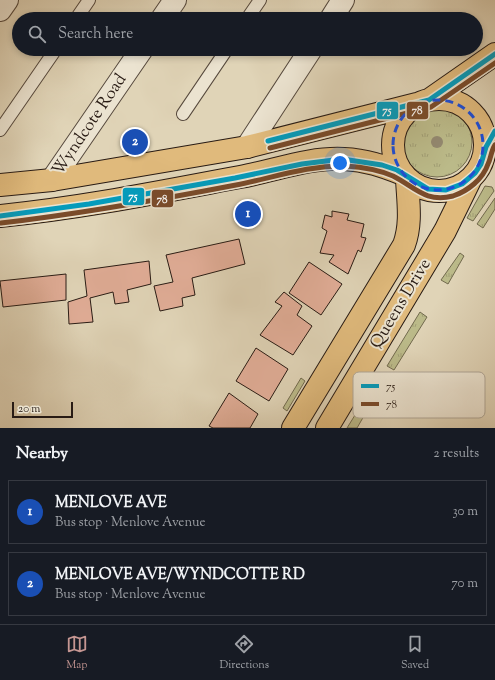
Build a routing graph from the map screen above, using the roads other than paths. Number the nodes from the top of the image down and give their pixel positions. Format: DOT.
graph roads {
  1 [pos="7,0"];
  2 [pos="89,0"];
  3 [pos="175,0"];
  4 [pos="260,0"];
  5 [pos="343,0"];
  6 [pos="0,10"];
  7 [pos="81,12"];
  8 [pos="167,12"];
  9 [pos="252,12"];
  10 [pos="335,12"];
  11 [pos="495,54"];
  12 [pos="51,56"];
  13 [pos="137,56"];
  14 [pos="222,56"];
  15 [pos="306,56"];
  16 [pos="423,102"];
  17 [pos="183,114"];
  18 [pos="0,130"];
  19 [pos="495,131"];
  20 [pos="247,147"];
  21 [pos="484,150"];
  22 [pos="405,176"];
  23 [pos="471,178"];
  24 [pos="52,180"];
  25 [pos="0,185"];
  26 [pos="0,216"];
  27 [pos="361,372"];
  28 [pos="353,385"];
  29 [pos="293,428"];
  30 [pos="327,428"];
  1 -- 6 [label="street"];
  2 -- 7 [label="lane"];
  3 -- 8 [label="street"];
  4 -- 9 [label="lane"];
  5 -- 10 [label="street"];
  11 -- 16 [label="highway"];
  12 -- 18 [label="lane"];
  13 -- 24 [label="street, Wyndcote Road"];
  14 -- 17 [label="lane"];
  15 -- 20 [label="street"];
  16 -- 20 [label="highway"];
  16 -- 21 [label="highway"];
  16 -- 22 [label="highway"];
  19 -- 21 [label="highway"];
  20 -- 24 [label="highway"];
  21 -- 23 [label="highway"];
  22 -- 23 [label="highway"];
  22 -- 26 [label="highway"];
  22 -- 29 [label="highway, Queens Drive"];
  23 -- 27 [label="highway, Queens Drive"];
  24 -- 25 [label="highway"];
  28 -- 30 [label="highway, Queens Drive"];
}
